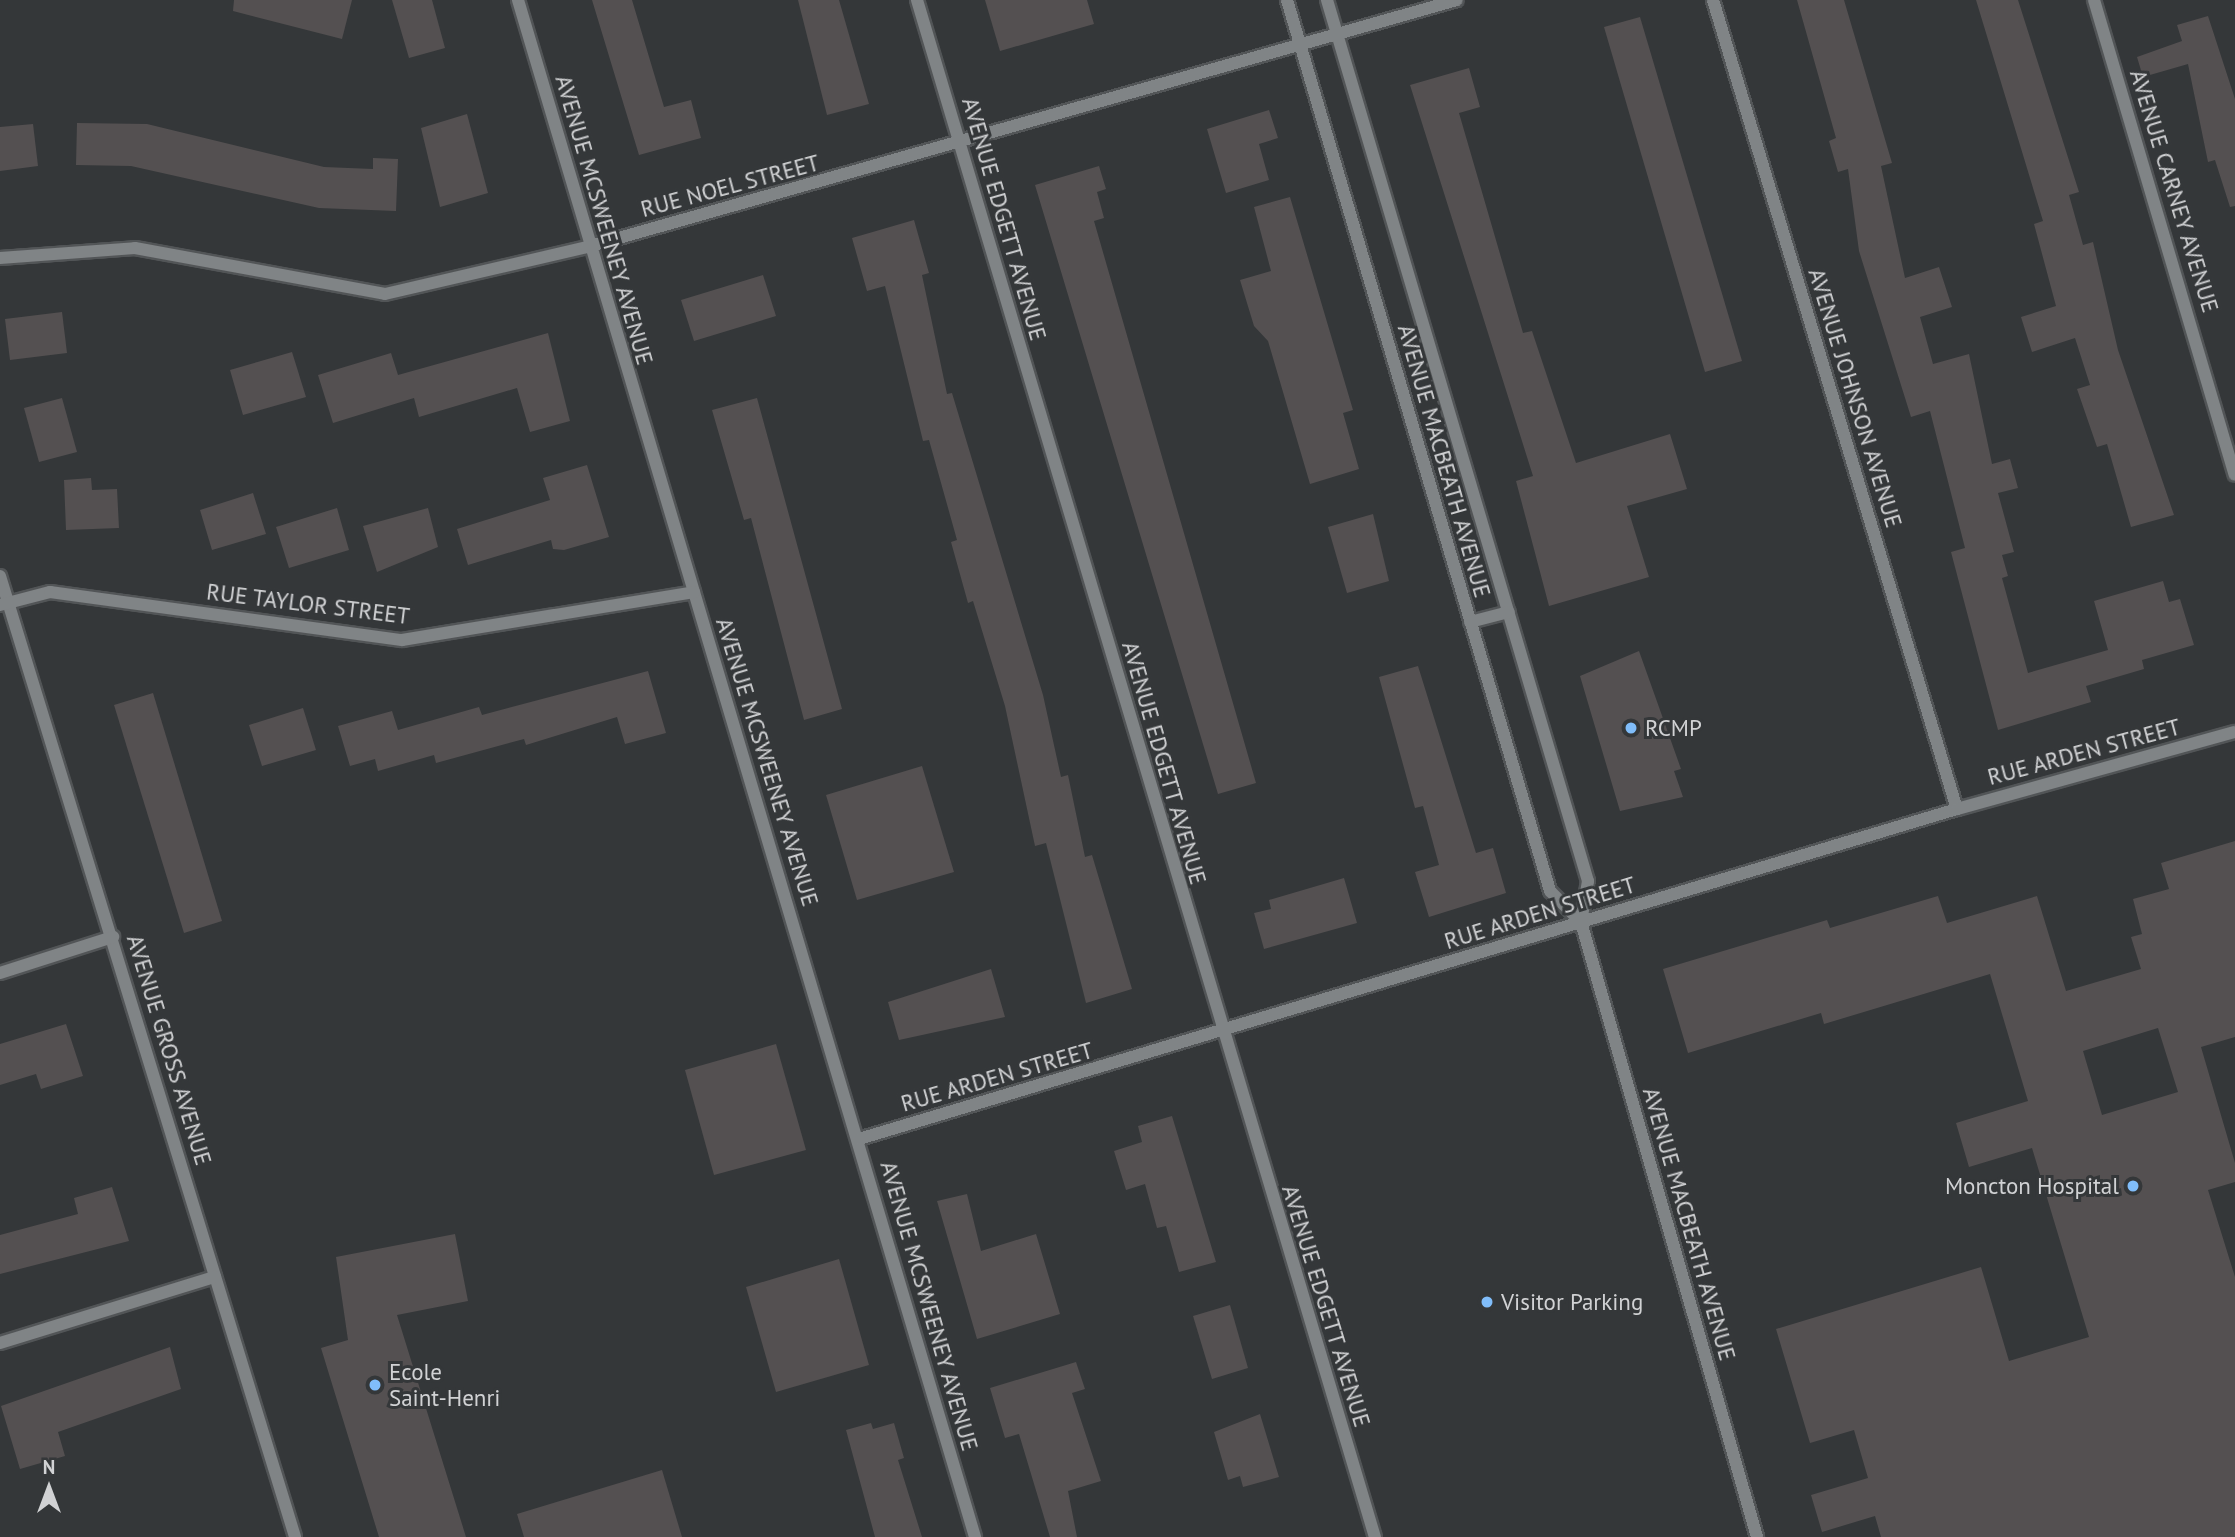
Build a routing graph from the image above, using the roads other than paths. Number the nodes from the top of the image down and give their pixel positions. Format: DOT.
graph roads {
  1 [pos="518,0"];
  2 [pos="917,0"];
  3 [pos="1287,0"];
  4 [pos="1327,0"];
  5 [pos="1457,0"];
  6 [pos="1713,0"];
  7 [pos="2094,0"];
  8 [pos="1336,33"];
  9 [pos="1299,43"];
  10 [pos="960,142"];
  11 [pos="587,247"];
  12 [pos="0,258"];
  13 [pos="2235,475"];
  14 [pos="0,576"];
  15 [pos="694,592"];
  16 [pos="4,604"];
  17 [pos="1509,612"];
  18 [pos="1470,622"];
  19 [pos="2235,732"];
  20 [pos="1957,809"];
  21 [pos="1581,922"];
  22 [pos="113,937"];
  23 [pos="0,973"];
  24 [pos="1222,1034"];
  25 [pos="859,1139"];
  26 [pos="215,1278"];
  27 [pos="0,1343"];
  28 [pos="295,1537"];
  29 [pos="975,1537"];
  30 [pos="1375,1537"];
  31 [pos="1757,1537"];
  1 -- 11 [label="street, AVENUE MCSWEENEY AVENUE"];
  2 -- 10 [label="street, AVENUE EDGETT AVENUE"];
  3 -- 9 [label="street, AVENUE MACBEATH AVENUE"];
  4 -- 8 [label="street, AVENUE MACBEATH AVENUE"];
  5 -- 8 [label="street, RUE NOEL STREET"];
  6 -- 20 [label="street, AVENUE JOHNSON AVENUE"];
  7 -- 13 [label="street, AVENUE CARNEY AVENUE"];
  8 -- 9 [label="street, RUE NOEL STREET"];
  8 -- 17 [label="street, AVENUE MACBEATH AVENUE"];
  9 -- 10 [label="street, RUE NOEL STREET"];
  9 -- 18 [label="street, AVENUE MACBEATH AVENUE"];
  10 -- 11 [label="street, RUE NOEL STREET"];
  10 -- 24 [label="street, AVENUE EDGETT AVENUE"];
  11 -- 12 [label="street, RUE NOEL STREET"];
  11 -- 15 [label="street, AVENUE MCSWEENEY AVENUE"];
  14 -- 16 [label="street, AVENUE GROSS AVENUE"];
  15 -- 16 [label="street, RUE TAYLOR STREET"];
  15 -- 25 [label="street, AVENUE MCSWEENEY AVENUE"];
  16 -- 22 [label="street, AVENUE GROSS AVENUE"];
  17 -- 18 [label="street"];
  17 -- 21 [label="street, AVENUE MACBEATH AVENUE"];
  18 -- 21 [label="street, AVENUE MACBEATH AVENUE"];
  19 -- 20 [label="street, RUE ARDEN STREET"];
  20 -- 21 [label="street, RUE ARDEN STREET"];
  21 -- 24 [label="street, RUE ARDEN STREET"];
  21 -- 31 [label="street, AVENUE MACBEATH AVENUE"];
  22 -- 23 [label="street"];
  22 -- 26 [label="street, AVENUE GROSS AVENUE"];
  24 -- 25 [label="street, RUE ARDEN STREET"];
  24 -- 30 [label="street, AVENUE EDGETT AVENUE"];
  25 -- 29 [label="street, AVENUE MCSWEENEY AVENUE"];
  26 -- 27 [label="street"];
  26 -- 28 [label="street, AVENUE GROSS AVENUE"];
}
